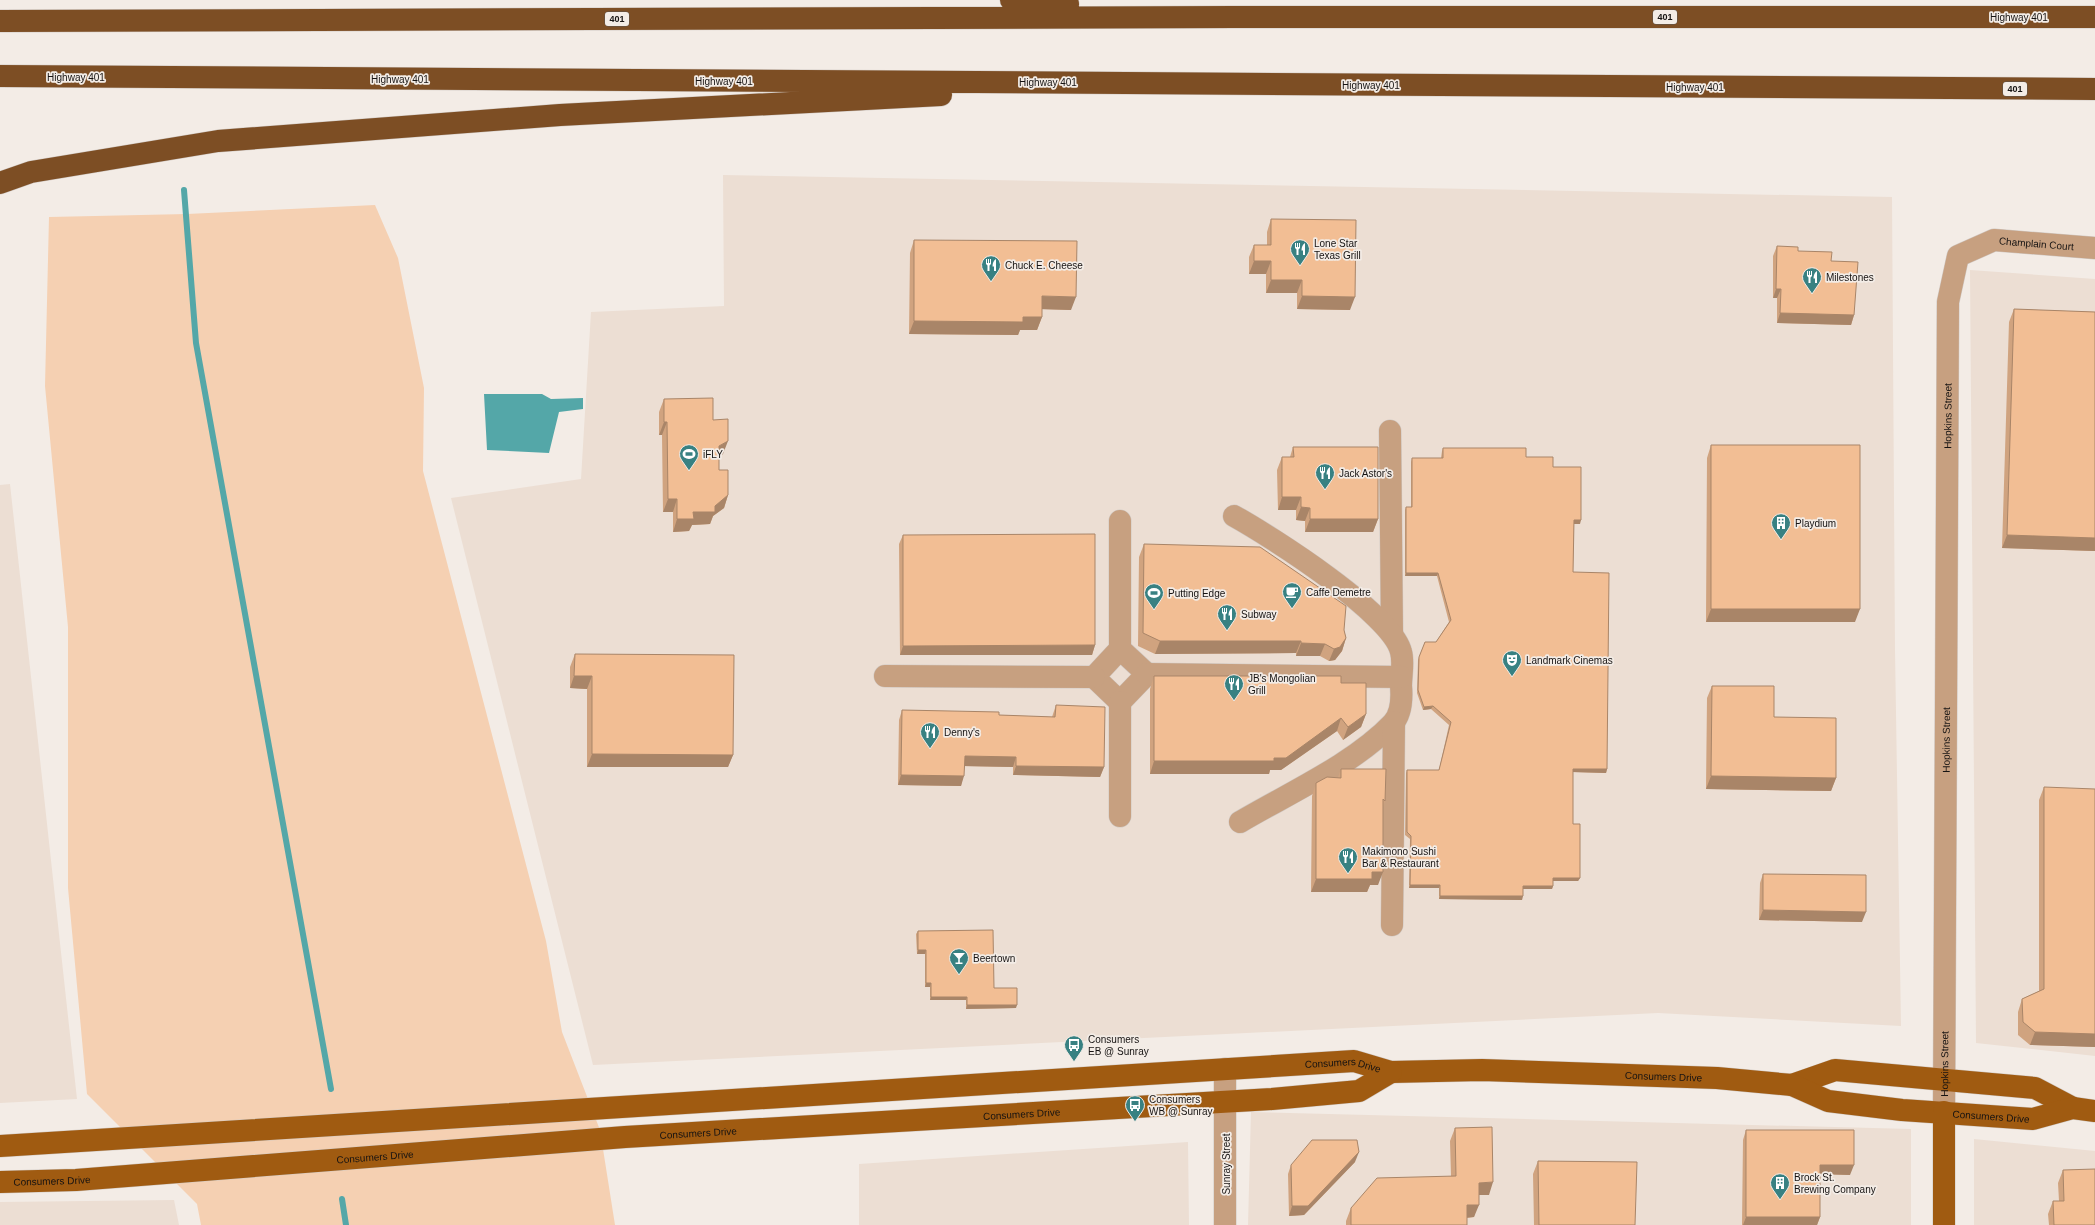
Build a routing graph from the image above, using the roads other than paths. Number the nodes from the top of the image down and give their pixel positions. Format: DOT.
graph roads {
  1 [pos="1012,0"];
  2 [pos="1235,17"];
  3 [pos="2095,17"];
  4 [pos="0,21"];
  5 [pos="0,76"];
  6 [pos="1118,83"];
  7 [pos="2095,89"];
  8 [pos="0,182"];
  9 [pos="2095,248"];
  10 [pos="1958,256"];
  11 [pos="1390,431"];
  12 [pos="1234,516"];
  13 [pos="1120,520"];
  14 [pos="1392,633"];
  15 [pos="1120,649"];
  16 [pos="1147,674"];
  17 [pos="885,676"];
  18 [pos="1094,677"];
  19 [pos="1401,678"];
  20 [pos="1120,702"];
  21 [pos="1394,722"];
  22 [pos="1120,816"];
  23 [pos="1240,822"];
  24 [pos="1392,925"];
  25 [pos="1225,1069"];
  26 [pos="1391,1072"];
  27 [pos="1945,1080"];
  28 [pos="1792,1085"];
  29 [pos="1225,1102"];
  30 [pos="2073,1108"];
  31 [pos="2095,1110"];
  32 [pos="1944,1112"];
  33 [pos="0,1146"];
  34 [pos="0,1182"];
  35 [pos="1225,1225"];
  36 [pos="1944,1225"];
  1 -- 2 [label="highway"];
  2 -- 3 [label="highway, Highway 401 / 401"];
  2 -- 4 [label="highway, Highway 401 / 401"];
  5 -- 6 [label="highway, Highway 401 / 401"];
  6 -- 7 [label="highway, Highway 401 / 401"];
  6 -- 8 [label="highway"];
  9 -- 10 [label="street, Champlain Court"];
  10 -- 27 [label="street, Hopkins Street"];
  11 -- 14 [label="street"];
  12 -- 14 [label="street"];
  13 -- 15 [label="street"];
  14 -- 19 [label="street"];
  15 -- 16 [label="street"];
  15 -- 18 [label="street"];
  16 -- 19 [label="street"];
  16 -- 20 [label="street"];
  17 -- 18 [label="street"];
  18 -- 20 [label="street"];
  19 -- 21 [label="street"];
  20 -- 22 [label="street"];
  21 -- 23 [label="street"];
  21 -- 24 [label="street"];
  25 -- 26 [label="main road, Consumers Drive"];
  25 -- 29 [label="street, Sunray Street"];
  25 -- 33 [label="main road, Consumers Drive"];
  26 -- 28 [label="main road, Consumers Drive"];
  26 -- 29 [label="main road, Consumers Drive"];
  27 -- 28 [label="main road, Consumers Drive"];
  27 -- 30 [label="main road, Consumers Drive"];
  27 -- 32 [label="street, Hopkins Street"];
  28 -- 32 [label="main road, Consumers Drive"];
  29 -- 34 [label="main road, Consumers Drive"];
  29 -- 35 [label="street, Sunray Street"];
  30 -- 31 [label="main road, Consumers Drive"];
  30 -- 32 [label="main road, Consumers Drive"];
  32 -- 36 [label="main road, Hopkins Street"];
}
